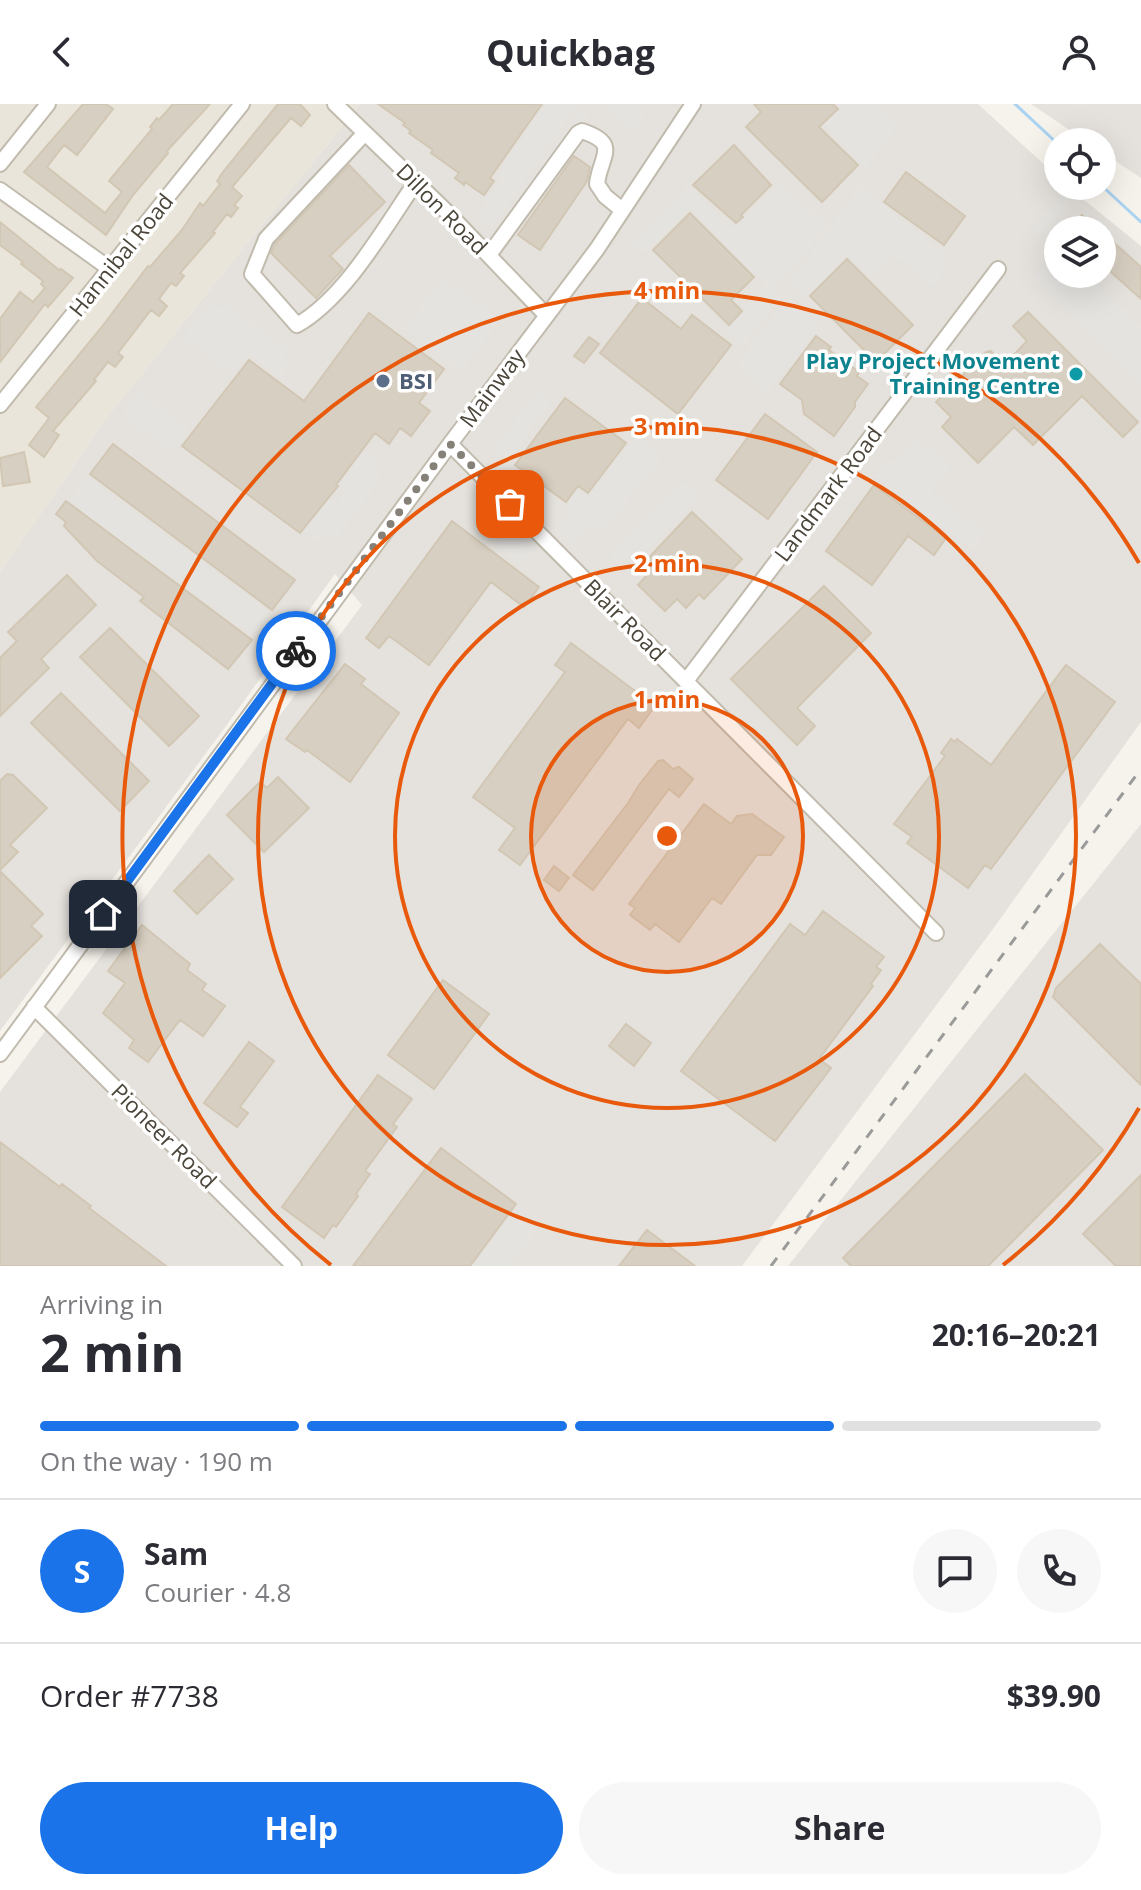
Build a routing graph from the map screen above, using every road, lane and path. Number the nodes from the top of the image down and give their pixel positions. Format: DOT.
graph roads {
  1 [pos="48,104"];
  2 [pos="242,104"];
  3 [pos="335,104"];
  4 [pos="693,104"];
  5 [pos="364,134"];
  6 [pos="0,164"];
  7 [pos="416,182"];
  8 [pos="0,190"];
  9 [pos="622,210"];
  10 [pos="489,255"];
  11 [pos="110,269"];
  12 [pos="998,269"];
  13 [pos="546,315"];
  14 [pos="0,405"];
  15 [pos="450,444"];
  16 [pos="686,681"];
  17 [pos="936,933"];
  18 [pos="34,1007"];
  19 [pos="0,1054"];
  20 [pos="294,1266"];
  1 -- 6 [label="street"];
  2 -- 11 [label="street, Hannibal Road"];
  3 -- 5 [label="street, Dillon Road"];
  4 -- 9 [label="street, Mainway"];
  5 -- 7 [label="street, Dillon Road"];
  5 -- 7 [label="street"];
  7 -- 10 [label="street, Dillon Road"];
  8 -- 11 [label="street"];
  9 -- 10 [label="street"];
  9 -- 13 [label="street, Mainway"];
  10 -- 13 [label="street, Dillon Road"];
  11 -- 14 [label="street, Hannibal Road"];
  12 -- 16 [label="street, Landmark Road"];
  13 -- 15 [label="street, Mainway"];
  15 -- 16 [label="street, Blair Road"];
  15 -- 18 [label="street, Mainway"];
  16 -- 17 [label="street, Blair Road"];
  18 -- 19 [label="street, Mainway"];
  18 -- 20 [label="street, Pioneer Road"];
}
